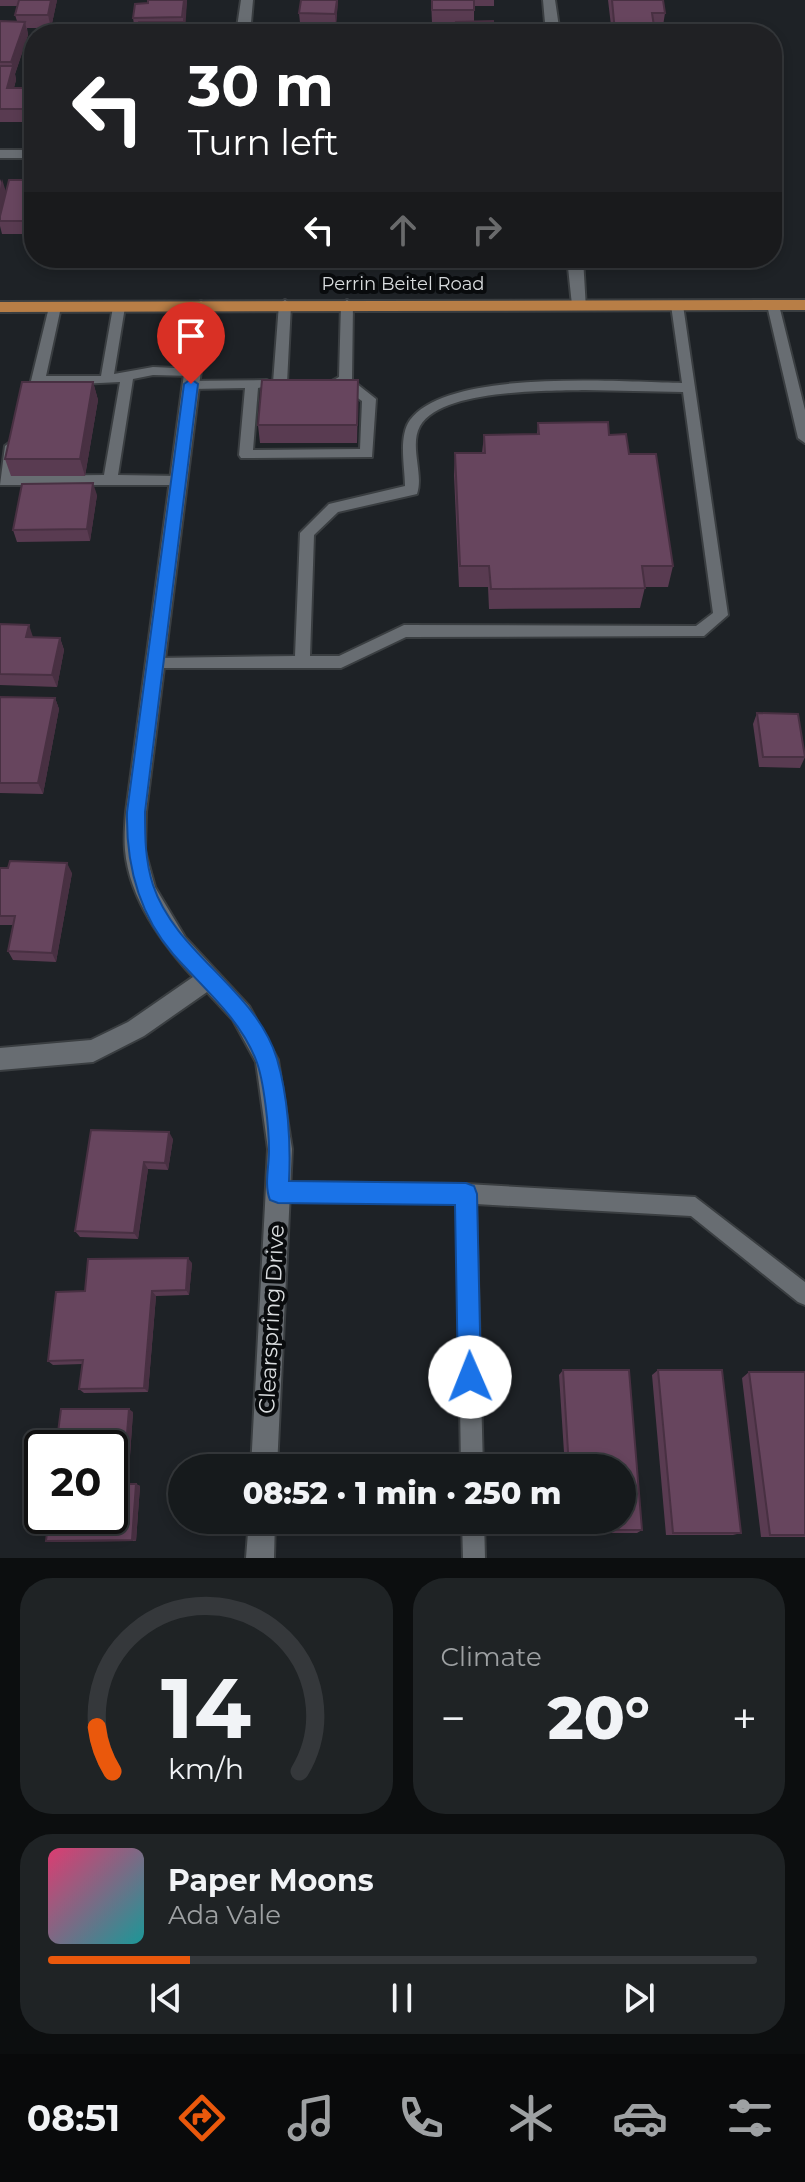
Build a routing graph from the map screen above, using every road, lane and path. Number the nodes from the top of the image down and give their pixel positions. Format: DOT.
graph roads {
  1 [pos="247,0"];
  2 [pos="549,0"];
  3 [pos="244,24"];
  4 [pos="552,24"];
  5 [pos="0,154"];
  6 [pos="24,154"];
  7 [pos="576,268"];
  8 [pos="285,304"];
  9 [pos="347,304"];
  10 [pos="580,305"];
  11 [pos="677,305"];
  12 [pos="773,305"];
  13 [pos="805,305"];
  14 [pos="201,306"];
  15 [pos="0,307"];
  16 [pos="55,307"];
  17 [pos="119,307"];
  18 [pos="192,378"];
  19 [pos="127,379"];
  20 [pos="107,380"];
  21 [pos="38,381"];
  22 [pos="345,382"];
  23 [pos="252,383"];
  24 [pos="319,383"];
  25 [pos="689,388"];
  26 [pos="23,391"];
  27 [pos="14,436"];
  28 [pos="805,438"];
  29 [pos="110,480"];
  30 [pos="179,481"];
  31 [pos="302,662"];
  32 [pos="157,664"];
  33 [pos="209,978"];
  34 [pos="0,1059"];
  35 [pos="278,1192"];
  36 [pos="466,1194"];
  37 [pos="805,1295"];
  38 [pos="265,1454"];
  39 [pos="472,1454"];
  40 [pos="261,1534"];
  41 [pos="473,1534"];
  42 [pos="260,1558"];
  43 [pos="474,1558"];
  1 -- 3 [label="street"];
  2 -- 4 [label="street"];
  5 -- 6 [label="street"];
  7 -- 10 [label="street"];
  8 -- 9 [label="main road, Perrin Beitel Road"];
  8 -- 14 [label="main road, Perrin Beitel Road"];
  8 -- 23 [label="lane"];
  9 -- 10 [label="main road, Perrin Beitel Road"];
  9 -- 22 [label="lane"];
  10 -- 11 [label="main road, Perrin Beitel Road"];
  11 -- 12 [label="main road, Perrin Beitel Road"];
  11 -- 25 [label="lane"];
  12 -- 13 [label="main road, Perrin Beitel Road"];
  12 -- 28 [label="lane"];
  14 -- 17 [label="main road, Perrin Beitel Road"];
  14 -- 18 [label="street, Clearspring Drive"];
  15 -- 16 [label="main road, Perrin Beitel Road"];
  16 -- 17 [label="main road, Perrin Beitel Road"];
  16 -- 21 [label="lane"];
  17 -- 20 [label="lane"];
  18 -- 19 [label="lane"];
  18 -- 23 [label="lane"];
  18 -- 30 [label="street, Clearspring Drive"];
  19 -- 20 [label="lane"];
  19 -- 29 [label="lane"];
  20 -- 21 [label="lane"];
  21 -- 26 [label="lane"];
  22 -- 23 [label="lane"];
  22 -- 24 [label="lane"];
  25 -- 31 [label="lane"];
  25 -- 31 [label="lane"];
  27 -- 29 [label="lane"];
  29 -- 30 [label="lane"];
  30 -- 32 [label="street, Clearspring Drive"];
  31 -- 32 [label="lane"];
  32 -- 33 [label="street, Clearspring Drive"];
  33 -- 34 [label="street"];
  33 -- 35 [label="street, Clearspring Drive"];
  35 -- 36 [label="lane"];
  35 -- 38 [label="street, Clearspring Drive"];
  36 -- 37 [label="lane"];
  36 -- 39 [label="lane"];
  40 -- 42 [label="street"];
  41 -- 43 [label="lane"];
}
